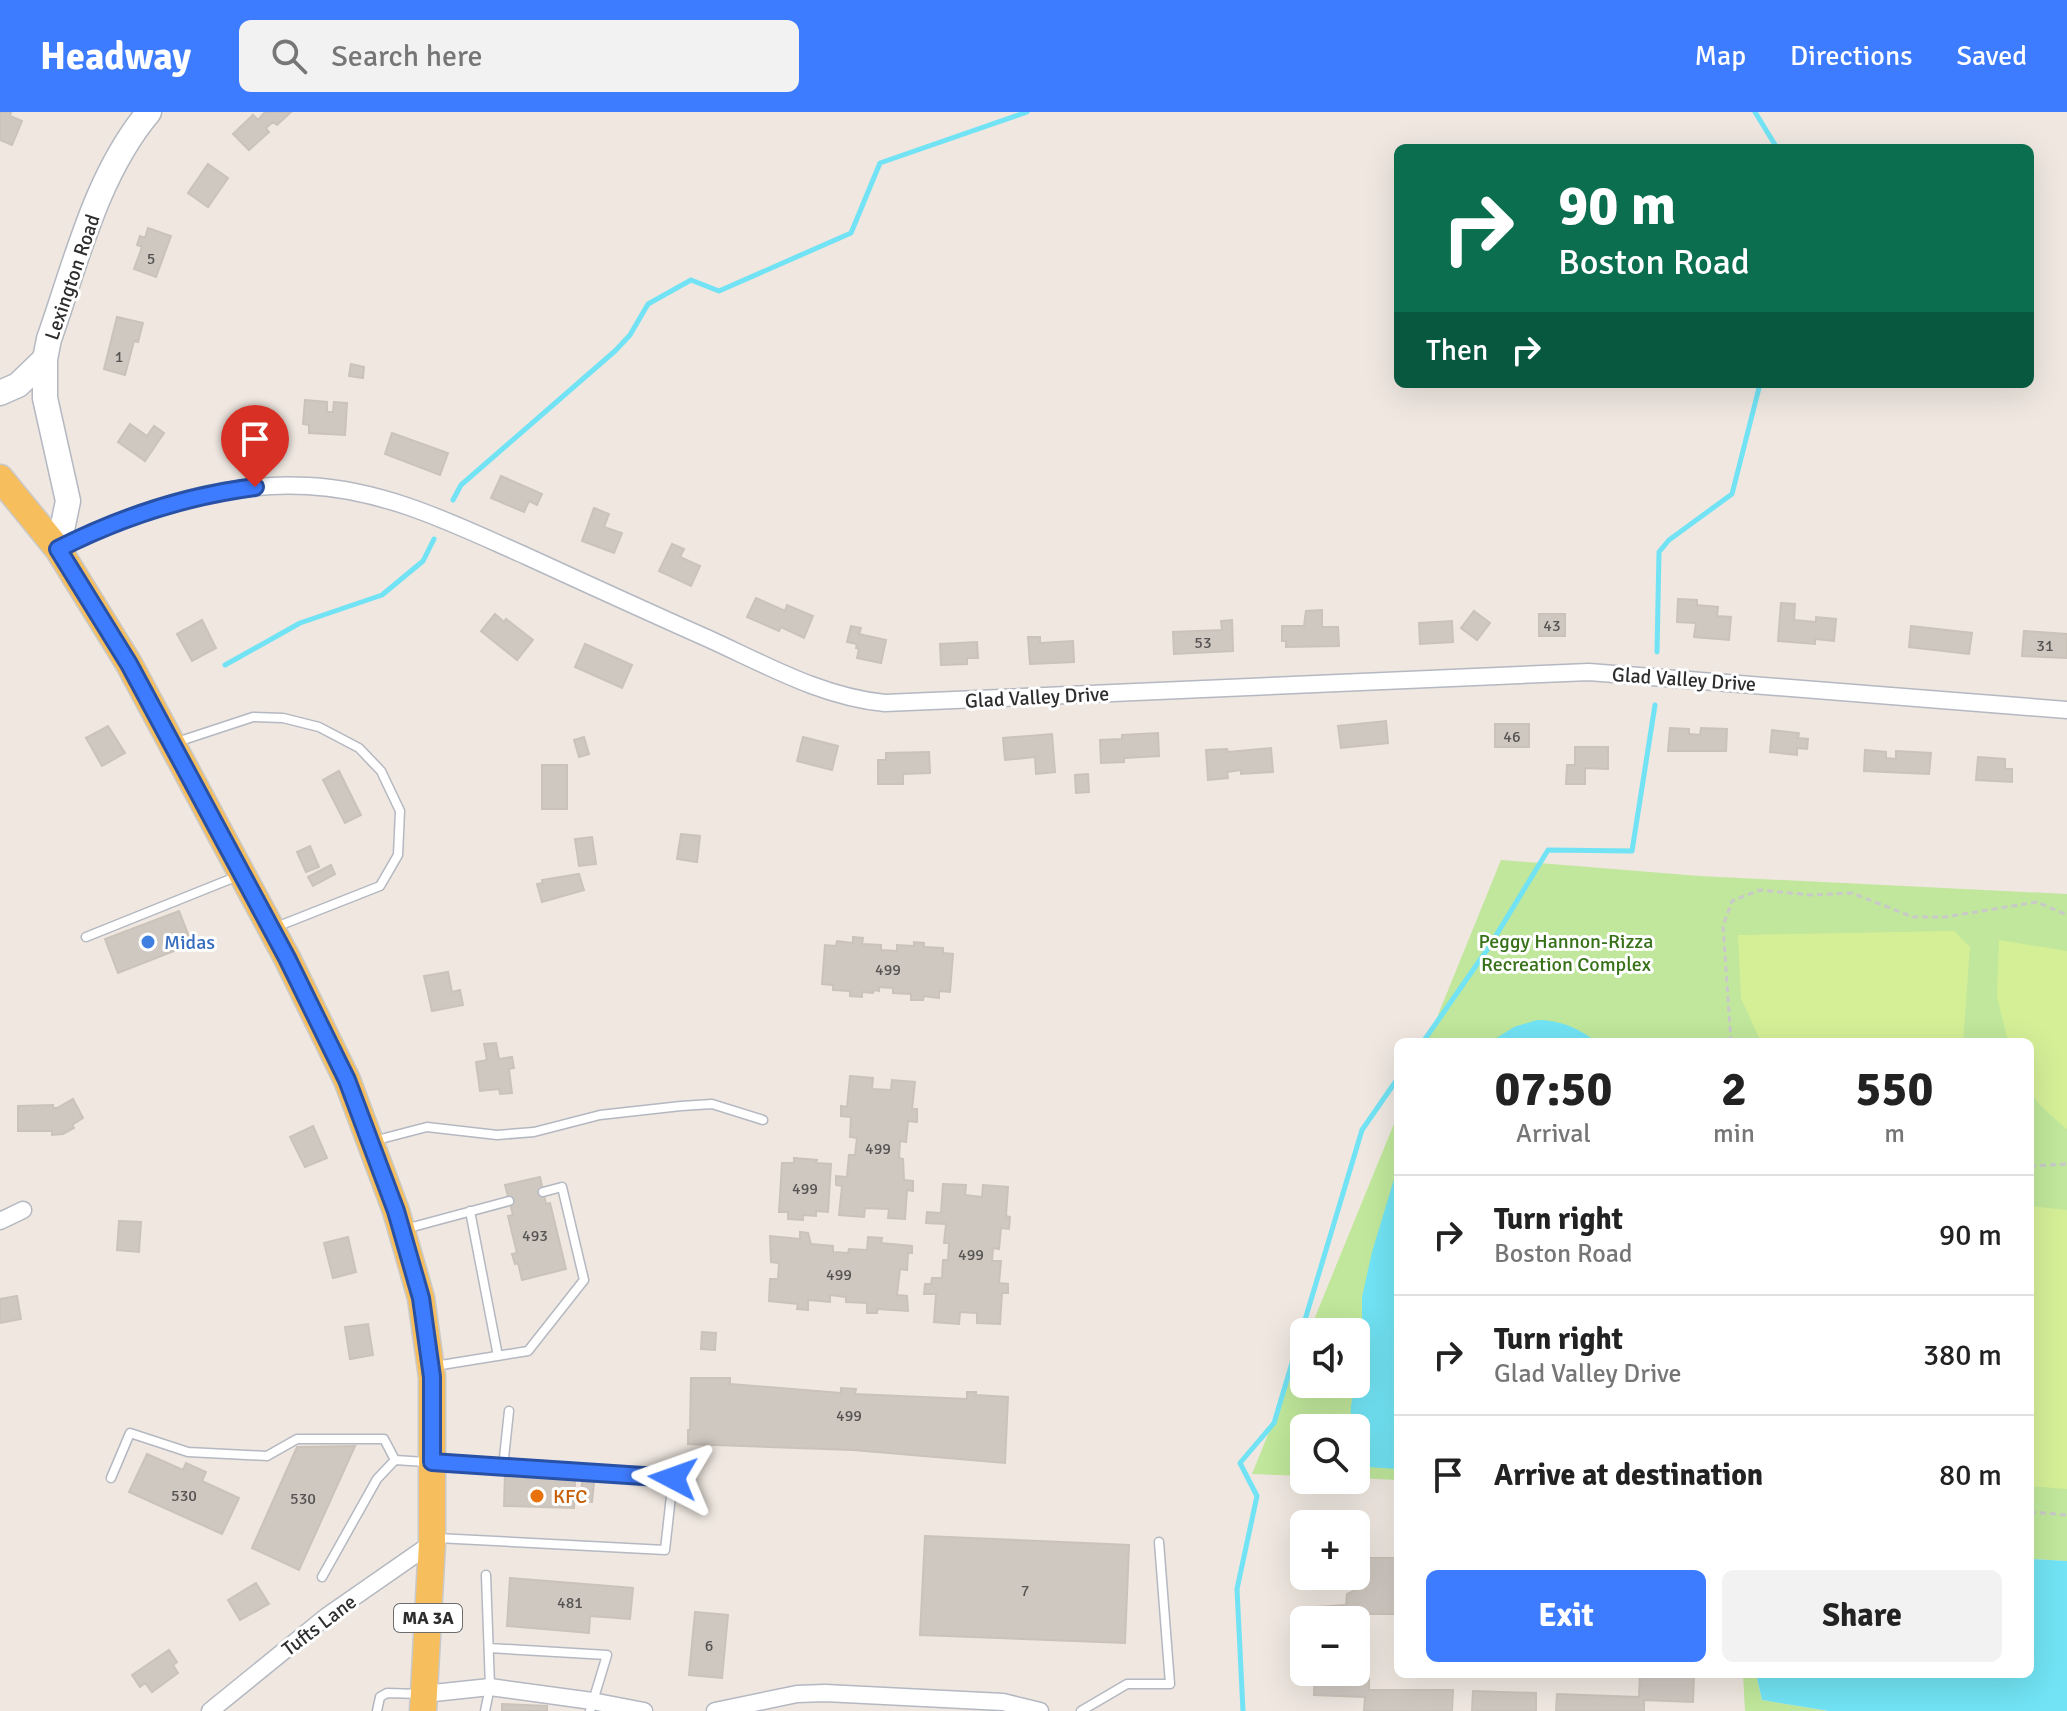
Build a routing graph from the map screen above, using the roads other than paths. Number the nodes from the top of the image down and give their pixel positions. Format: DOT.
graph roads {
  1 [pos="149,112"];
  2 [pos="45,359"];
  3 [pos="0,393"];
  4 [pos="0,478"];
  5 [pos="58,549"];
  6 [pos="2067,710"];
  7 [pos="172,744"];
  8 [pos="242,874"];
  9 [pos="271,928"];
  10 [pos="86,937"];
  11 [pos="763,1120"];
  12 [pos="372,1141"];
  13 [pos="543,1192"];
  14 [pos="509,1201"];
  15 [pos="23,1210"];
  16 [pos="470,1211"];
  17 [pos="0,1221"];
  18 [pos="401,1230"];
  19 [pos="498,1356"];
  20 [pos="430,1367"];
  21 [pos="509,1411"];
  22 [pos="395,1460"];
  23 [pos="432,1462"];
  24 [pos="503,1467"];
  25 [pos="111,1478"];
  26 [pos="432,1540"];
  27 [pos="1159,1542"];
  28 [pos="486,1575"];
  29 [pos="322,1577"];
  30 [pos="489,1648"];
  31 [pos="490,1687"];
  32 [pos="423,1702"];
  33 [pos="591,1706"];
  34 [pos="210,1711"];
  35 [pos="377,1711"];
  36 [pos="485,1711"];
  37 [pos="644,1711"];
  38 [pos="715,1711"];
  39 [pos="1040,1711"];
  40 [pos="1081,1711"];
  1 -- 2 [label="street, Lexington Road"];
  2 -- 3 [label="street"];
  2 -- 5 [label="street, Lexington Road"];
  4 -- 5 [label="main road, MA 3A"];
  5 -- 6 [label="street, Glad Valley Drive"];
  5 -- 7 [label="main road, MA 3A"];
  7 -- 8 [label="main road, MA 3A"];
  7 -- 9 [label="lane"];
  8 -- 9 [label="main road, MA 3A"];
  8 -- 10 [label="lane"];
  9 -- 12 [label="main road, MA 3A"];
  11 -- 12 [label="lane"];
  12 -- 18 [label="main road, MA 3A"];
  13 -- 19 [label="lane"];
  14 -- 16 [label="lane"];
  15 -- 17 [label="street"];
  16 -- 18 [label="lane"];
  16 -- 19 [label="lane"];
  18 -- 20 [label="main road, MA 3A"];
  19 -- 20 [label="lane"];
  20 -- 23 [label="main road, MA 3A"];
  21 -- 24 [label="lane"];
  22 -- 23 [label="lane"];
  22 -- 25 [label="lane"];
  22 -- 29 [label="lane"];
  23 -- 24 [label="lane"];
  23 -- 26 [label="main road, MA 3A"];
  24 -- 26 [label="lane"];
  26 -- 32 [label="main road, MA 3A"];
  26 -- 34 [label="street, Tufts Lane"];
  27 -- 40 [label="lane"];
  28 -- 30 [label="lane"];
  30 -- 31 [label="lane"];
  30 -- 33 [label="lane"];
  31 -- 32 [label="street"];
  31 -- 33 [label="street"];
  31 -- 36 [label="lane"];
  32 -- 35 [label="lane"];
  33 -- 37 [label="street"];
  38 -- 39 [label="street"];
}
